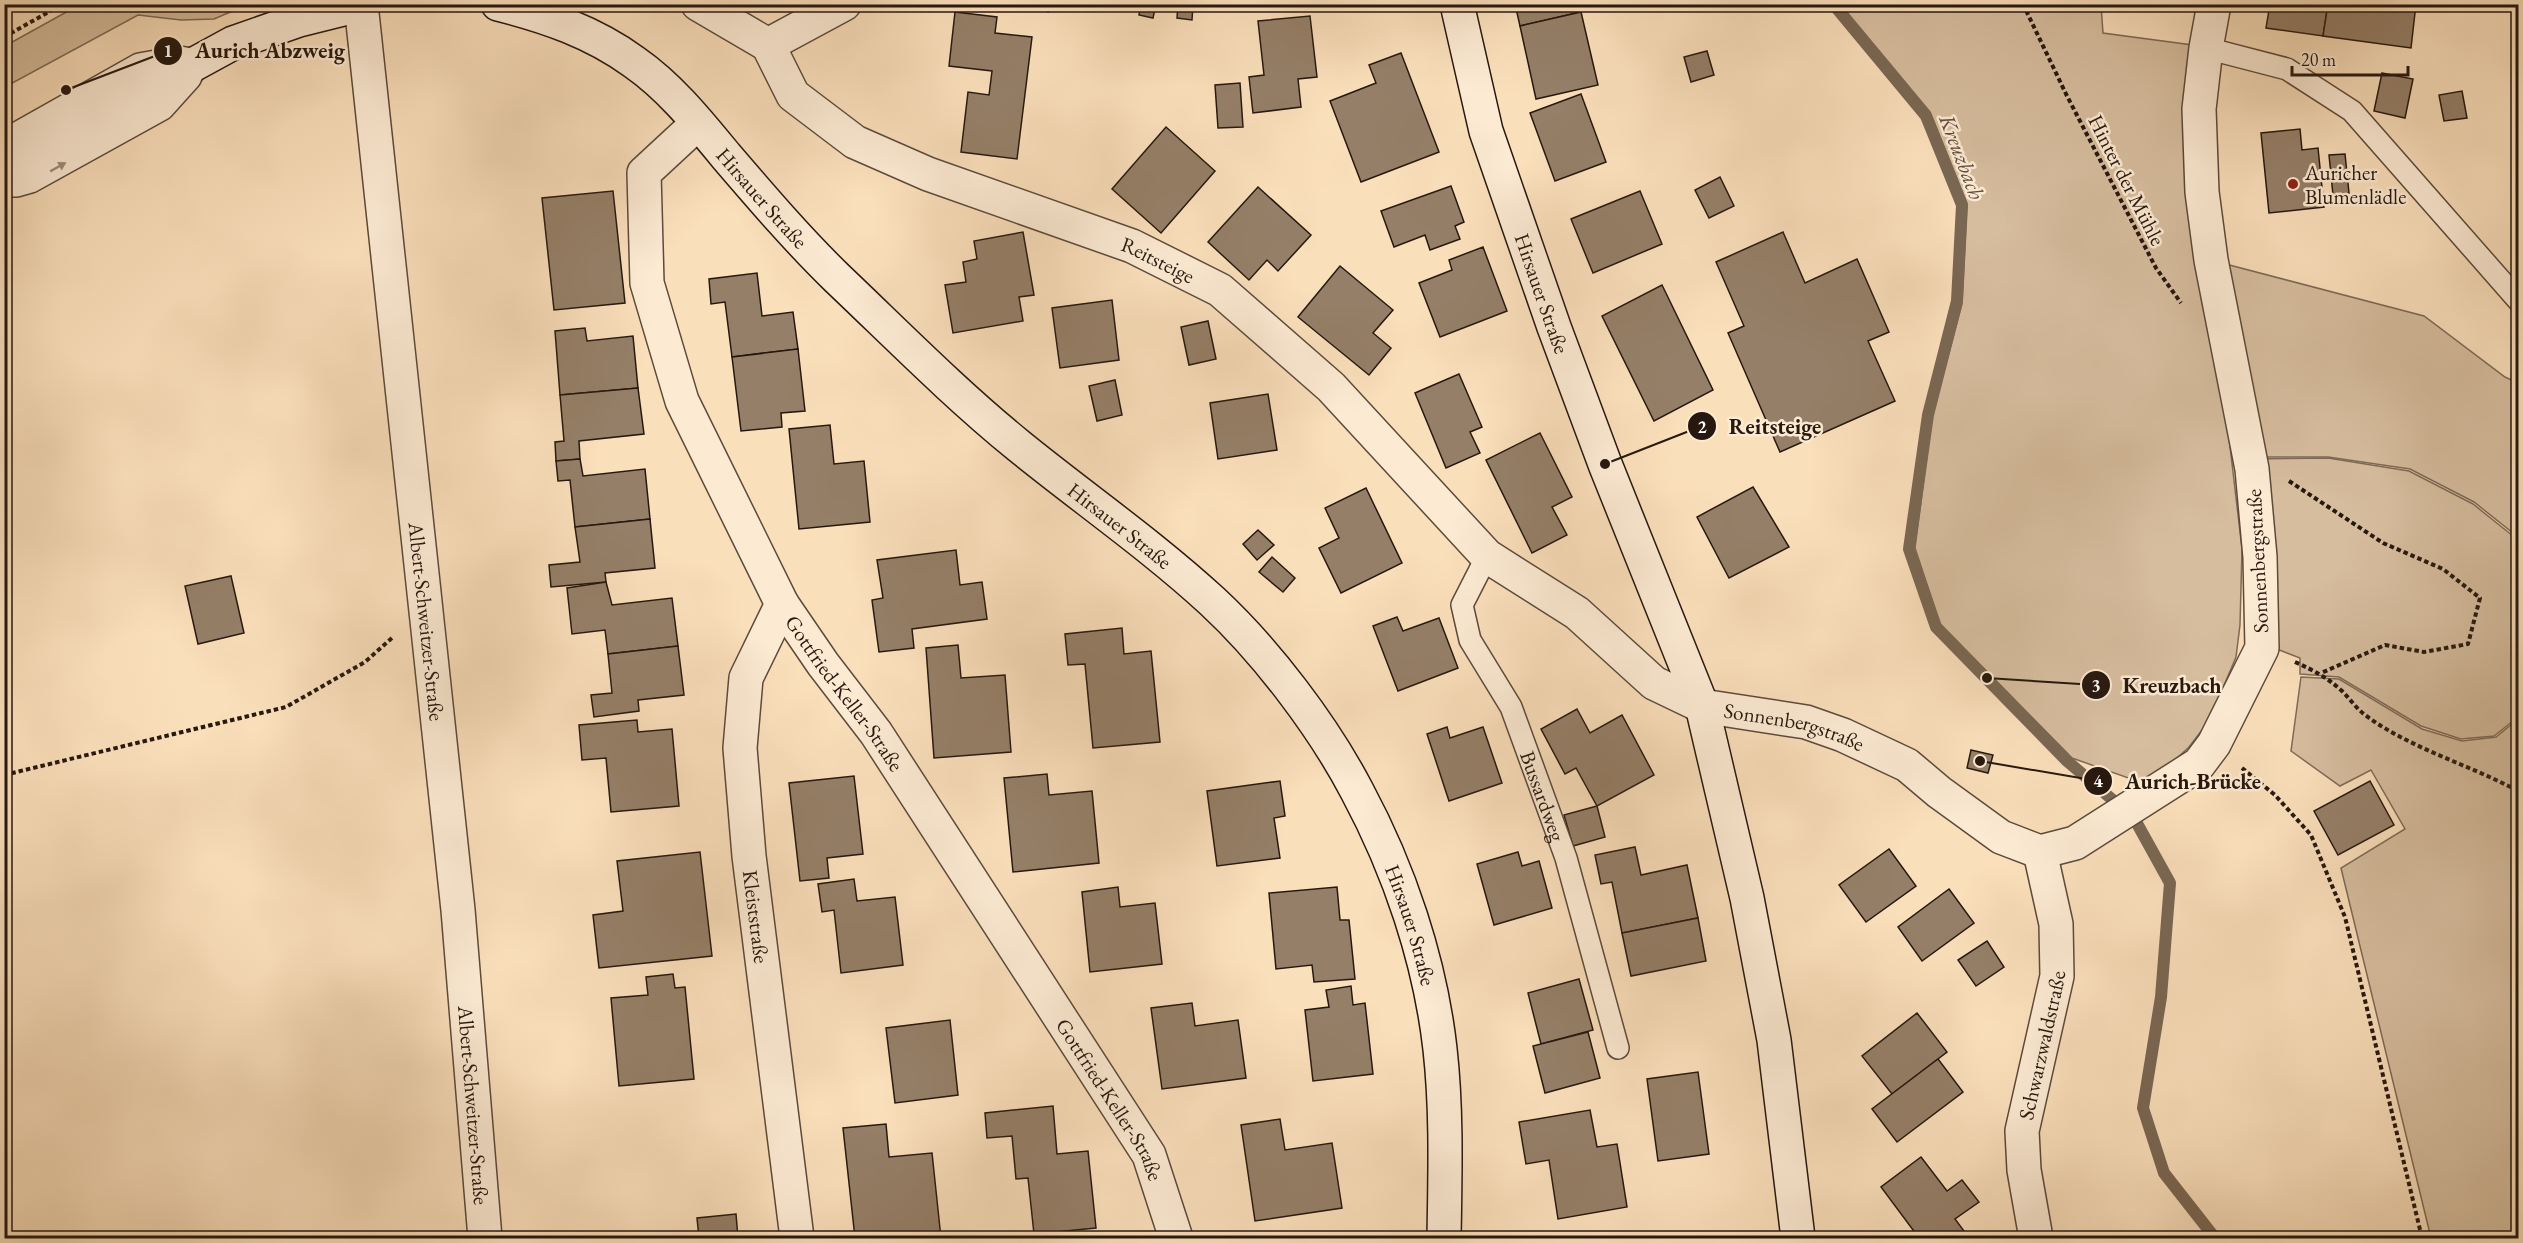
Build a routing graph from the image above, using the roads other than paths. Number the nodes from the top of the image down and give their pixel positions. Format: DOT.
graph roads {
  1 [pos="498,4"];
  2 [pos="698,4"];
  3 [pos="844,4"];
  4 [pos="1457,4"];
  5 [pos="2214,4"];
  6 [pos="362,5"];
  7 [pos="564,14"];
  8 [pos="768,45"];
  9 [pos="2206,48"];
  10 [pos="199,60"];
  11 [pos="698,123"];
  12 [pos="4,140"];
  13 [pos="4,168"];
  14 [pos="4,186"];
  15 [pos="2518,300"];
  16 [pos="1487,556"];
  17 [pos="782,604"];
  18 [pos="1702,705"];
  19 [pos="2040,852"];
  20 [pos="1618,1048"];
  21 [pos="485,1239"];
  22 [pos="797,1239"];
  23 [pos="1176,1239"];
  24 [pos="1444,1239"];
  25 [pos="1798,1239"];
  26 [pos="2036,1239"];
  1 -- 7 [label="street, Hirsauer Straße"];
  2 -- 8 [label="street"];
  3 -- 8 [label="street"];
  4 -- 18 [label="street, Hirsauer Straße"];
  5 -- 9 [label="street, Sonnenbergstraße"];
  6 -- 10 [label="street"];
  6 -- 21 [label="street, Albert-Schweitzer-Straße"];
  7 -- 11 [label="street, Hirsauer Straße"];
  8 -- 16 [label="street, Reitsteige"];
  9 -- 15 [label="lane"];
  9 -- 19 [label="street, Sonnenbergstraße"];
  10 -- 12 [label="lane"];
  10 -- 13 [label="street"];
  14 -- 10 [label="lane, one-way"];
  11 -- 17 [label="street, Gottfried-Keller-Straße"];
  11 -- 24 [label="street, Hirsauer Straße"];
  16 -- 18 [label="street, Reitsteige"];
  16 -- 20 [label="lane, Bussardweg"];
  17 -- 22 [label="street, Kleiststraße"];
  17 -- 23 [label="street, Gottfried-Keller-Straße"];
  18 -- 19 [label="street, Sonnenbergstraße"];
  18 -- 25 [label="street, Hirsauer Straße"];
  19 -- 26 [label="street, Schwarzwaldstraße"];
}
